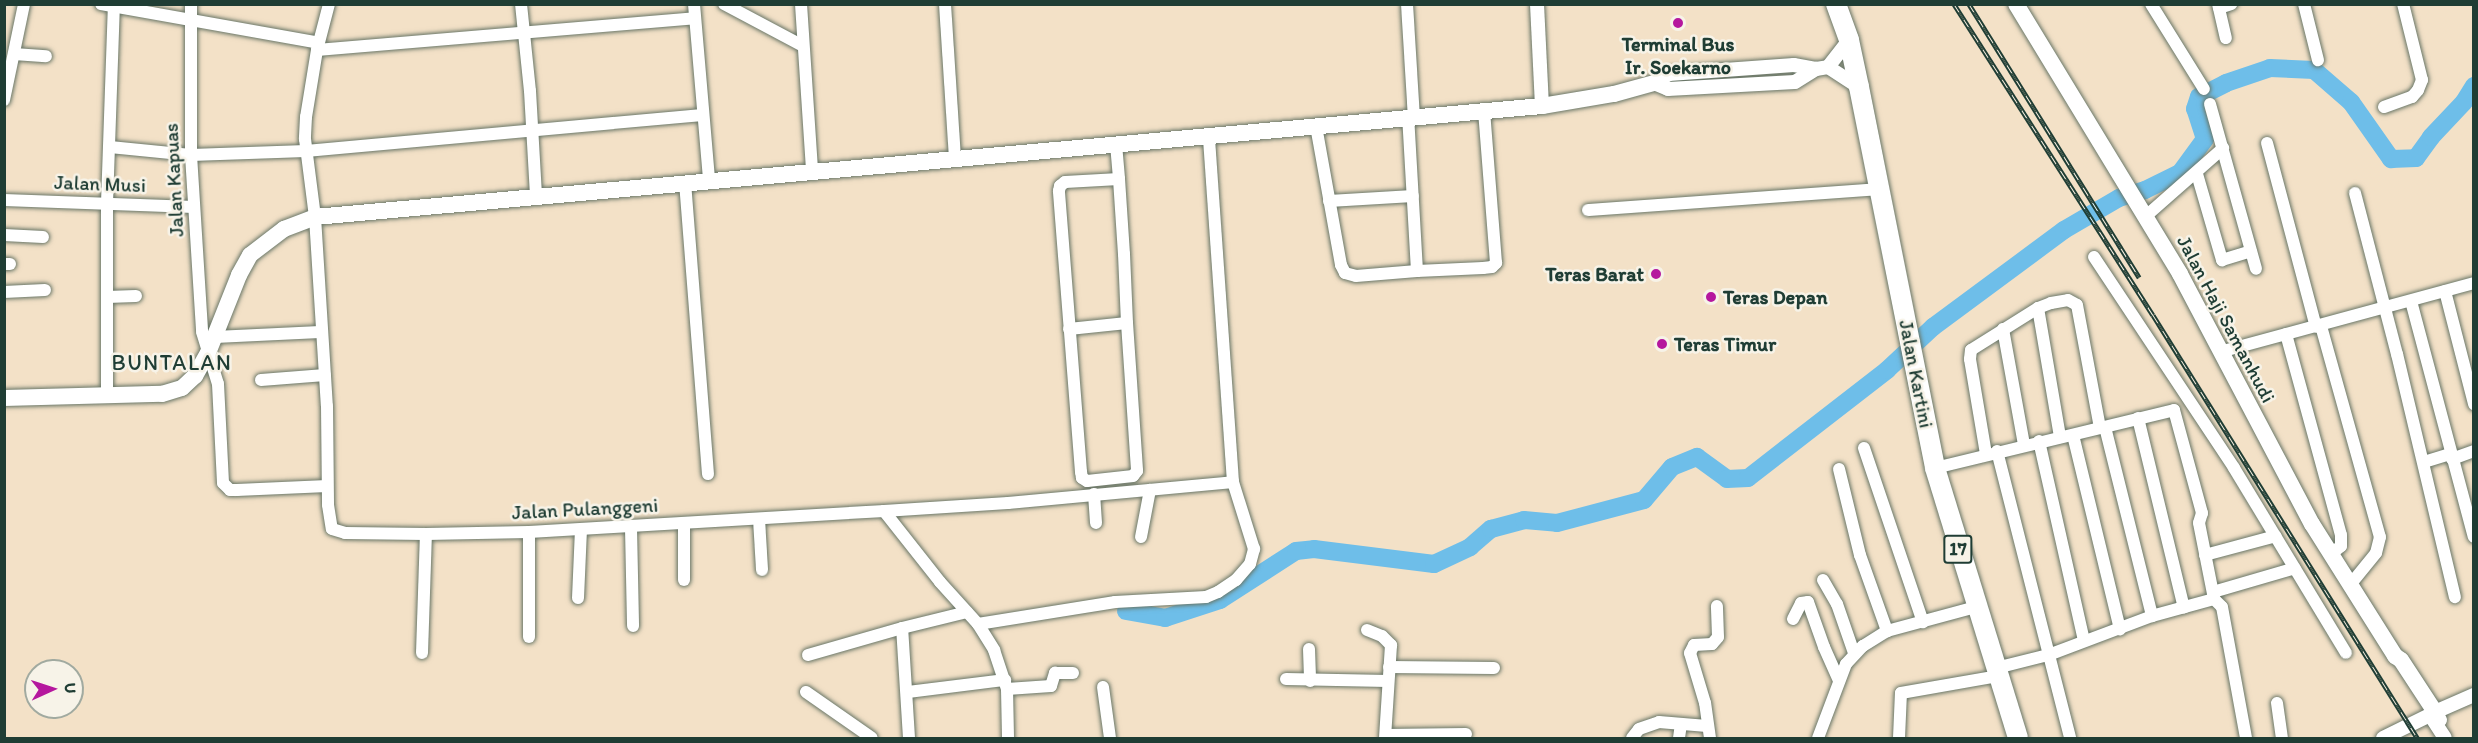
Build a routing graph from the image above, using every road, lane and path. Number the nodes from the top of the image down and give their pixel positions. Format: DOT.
graph roads {
  1 [pos="24,4"];
  2 [pos="101,4"];
  3 [pos="191,4"];
  4 [pos="329,4"];
  5 [pos="520,4"];
  6 [pos="694,4"];
  7 [pos="724,4"];
  8 [pos="801,4"];
  9 [pos="945,4"];
  10 [pos="1407,4"];
  11 [pos="1537,4"];
  12 [pos="1836,4"];
  13 [pos="2016,4"];
  14 [pos="2151,4"];
  15 [pos="2231,4"];
  16 [pos="2304,4"];
  17 [pos="2403,4"];
  18 [pos="2218,6"];
  19 [pos="114,7"];
  20 [pos="695,18"];
  21 [pos="190,20"];
  22 [pos="523,33"];
  23 [pos="2226,38"];
  24 [pos="1849,40"];
  25 [pos="803,46"];
  26 [pos="318,47"];
  27 [pos="14,54"];
  28 [pos="46,56"];
  29 [pos="2318,60"];
  30 [pos="1794,65"];
  31 [pos="1822,68"];
  32 [pos="1795,82"];
  33 [pos="1654,83"];
  34 [pos="1859,87"];
  35 [pos="2204,89"];
  36 [pos="4,100"];
  37 [pos="2210,104"];
  38 [pos="1542,105"];
  39 [pos="2384,107"];
  40 [pos="1484,111"];
  41 [pos="702,115"];
  42 [pos="1411,117"];
  43 [pos="1316,126"];
  44 [pos="533,129"];
  45 [pos="1209,136"];
  46 [pos="2267,143"];
  47 [pos="1116,144"];
  48 [pos="110,147"];
  49 [pos="2223,148"];
  50 [pos="306,151"];
  51 [pos="191,155"];
  52 [pos="955,158"];
  53 [pos="812,170"];
  54 [pos="2197,174"];
  55 [pos="1119,179"];
  56 [pos="709,180"];
  57 [pos="685,182"];
  58 [pos="1881,189"];
  59 [pos="2355,193"];
  60 [pos="536,196"];
  61 [pos="1413,196"];
  62 [pos="4,200"];
  63 [pos="1329,201"];
  64 [pos="107,203"];
  65 [pos="194,207"];
  66 [pos="1588,210"];
  67 [pos="2146,216"];
  68 [pos="315,217"];
  69 [pos="4,235"];
  70 [pos="43,237"];
  71 [pos="2251,251"];
  72 [pos="2094,257"];
  73 [pos="2256,269"];
  74 [pos="1417,271"];
  75 [pos="2474,283"];
  76 [pos="45,290"];
  77 [pos="2445,291"];
  78 [pos="4,292"];
  79 [pos="136,296"];
  80 [pos="106,297"];
  81 [pos="2411,301"];
  82 [pos="2038,308"];
  83 [pos="2385,308"];
  84 [pos="1127,324"];
  85 [pos="2319,326"];
  86 [pos="1069,329"];
  87 [pos="2003,329"];
  88 [pos="320,332"];
  89 [pos="2286,334"];
  90 [pos="215,337"];
  91 [pos="2220,352"];
  92 [pos="208,353"];
  93 [pos="325,375"];
  94 [pos="261,380"];
  95 [pos="107,396"];
  96 [pos="4,398"];
  97 [pos="2474,404"];
  98 [pos="2192,405"];
  99 [pos="2174,410"];
  100 [pos="2138,418"];
  101 [pos="2103,427"];
  102 [pos="2073,435"];
  103 [pos="2060,437"];
  104 [pos="2039,441"];
  105 [pos="2024,445"];
  106 [pos="1864,448"];
  107 [pos="2474,451"];
  108 [pos="1991,453"];
  109 [pos="2451,456"];
  110 [pos="2424,462"];
  111 [pos="1935,468"];
  112 [pos="1839,469"];
  113 [pos="708,474"];
  114 [pos="1233,482"];
  115 [pos="327,486"];
  116 [pos="1150,490"];
  117 [pos="1094,494"];
  118 [pos="884,511"];
  119 [pos="759,519"];
  120 [pos="684,523"];
  121 [pos="1096,523"];
  122 [pos="631,528"];
  123 [pos="581,530"];
  124 [pos="529,532"];
  125 [pos="426,534"];
  126 [pos="2276,536"];
  127 [pos="1141,537"];
  128 [pos="2474,537"];
  129 [pos="2331,554"];
  130 [pos="2205,555"];
  131 [pos="2295,568"];
  132 [pos="762,570"];
  133 [pos="684,580"];
  134 [pos="1823,580"];
  135 [pos="2350,585"];
  136 [pos="2214,596"];
  137 [pos="2455,597"];
  138 [pos="578,598"];
  139 [pos="1717,606"];
  140 [pos="1976,607"];
  141 [pos="2184,608"];
  142 [pos="971,616"];
  143 [pos="2152,616"];
  144 [pos="1793,619"];
  145 [pos="1923,622"];
  146 [pos="633,626"];
  147 [pos="2120,629"];
  148 [pos="1367,630"];
  149 [pos="1887,631"];
  150 [pos="903,633"];
  151 [pos="529,637"];
  152 [pos="2084,641"];
  153 [pos="1309,649"];
  154 [pos="422,653"];
  155 [pos="1854,653"];
  156 [pos="2346,653"];
  157 [pos="808,655"];
  158 [pos="2048,655"];
  159 [pos="1389,667"];
  160 [pos="1494,668"];
  161 [pos="1997,672"];
  162 [pos="1073,673"];
  163 [pos="1286,679"];
  164 [pos="1310,681"];
  165 [pos="1388,681"];
  166 [pos="1839,681"];
  167 [pos="1006,684"];
  168 [pos="1103,687"];
  169 [pos="806,692"];
  170 [pos="908,692"];
  171 [pos="2474,695"];
  172 [pos="2277,704"];
  173 [pos="2432,713"];
  174 [pos="1682,724"];
  175 [pos="1709,732"];
  176 [pos="1466,734"];
  177 [pos="1386,737"];
  178 [pos="872,738"];
  179 [pos="909,738"];
  180 [pos="1008,738"];
  181 [pos="1110,738"];
  182 [pos="1632,738"];
  183 [pos="1679,738"];
  184 [pos="1818,738"];
  185 [pos="1899,738"];
  186 [pos="2019,738"];
  187 [pos="2070,738"];
  188 [pos="2246,738"];
  189 [pos="2282,738"];
  190 [pos="2383,738"];
  191 [pos="2445,738"];
  192 [pos="2452,738"];
  1 -- 27 [label="street"];
  2 -- 19 [label="street"];
  3 -- 21 [label="street, Jalan Kapuas"];
  4 -- 26 [label="street, Jalan Pulanggeni"];
  5 -- 22 [label="street"];
  6 -- 20 [label="street"];
  7 -- 25 [label="street"];
  8 -- 25 [label="street"];
  9 -- 52 [label="street"];
  10 -- 42 [label="street"];
  11 -- 38 [label="street"];
  12 -- 24 [label="highway, Jalan Kartini / 17"];
  13 -- 67 [label="main road, Jalan Haji Samanhudi"];
  14 -- 35 [label="street"];
  15 -- 18 [label="street"];
  16 -- 29 [label="street"];
  17 -- 39 [label="street"];
  18 -- 23 [label="street"];
  19 -- 21 [label="street"];
  19 -- 48 [label="street"];
  20 -- 22 [label="street"];
  20 -- 41 [label="street"];
  21 -- 26 [label="street"];
  21 -- 51 [label="street, Jalan Kapuas"];
  22 -- 26 [label="street"];
  22 -- 44 [label="street"];
  24 -- 31 [label="street"];
  24 -- 34 [label="highway, Jalan Kartini / 17"];
  25 -- 53 [label="street"];
  26 -- 50 [label="street, Jalan Pulanggeni"];
  27 -- 28 [label="street"];
  27 -- 36 [label="street"];
  30 -- 31 [label="street"];
  30 -- 32 [label="street"];
  30 -- 33 [label="street"];
  31 -- 32 [label="street"];
  31 -- 34 [label="street"];
  32 -- 33 [label="street"];
  33 -- 38 [label="main road"];
  34 -- 58 [label="highway, Jalan Kartini / 17"];
  37 -- 49 [label="street"];
  38 -- 40 [label="main road"];
  40 -- 42 [label="main road"];
  40 -- 74 [label="street"];
  41 -- 44 [label="street"];
  41 -- 56 [label="street"];
  42 -- 43 [label="main road"];
  42 -- 61 [label="street"];
  43 -- 45 [label="main road"];
  43 -- 63 [label="street"];
  44 -- 50 [label="street"];
  44 -- 60 [label="street"];
  45 -- 47 [label="main road"];
  45 -- 114 [label="street"];
  46 -- 85 [label="street"];
  47 -- 52 [label="main road"];
  47 -- 55 [label="street"];
  48 -- 51 [label="street"];
  48 -- 64 [label="street"];
  49 -- 54 [label="street"];
  49 -- 71 [label="street"];
  50 -- 51 [label="street"];
  50 -- 68 [label="street, Jalan Pulanggeni"];
  51 -- 65 [label="street, Jalan Kapuas"];
  52 -- 53 [label="main road"];
  53 -- 56 [label="main road"];
  54 -- 67 [label="street"];
  54 -- 71 [label="street"];
  55 -- 84 [label="street"];
  55 -- 86 [label="street"];
  56 -- 57 [label="main road"];
  57 -- 60 [label="main road"];
  57 -- 113 [label="street"];
  58 -- 66 [label="street"];
  58 -- 111 [label="highway, Jalan Kartini / 17"];
  59 -- 83 [label="street"];
  60 -- 68 [label="main road"];
  61 -- 63 [label="street"];
  61 -- 74 [label="street"];
  62 -- 64 [label="street, Jalan Musi"];
  63 -- 74 [label="street"];
  64 -- 65 [label="street, Jalan Musi"];
  64 -- 80 [label="street"];
  65 -- 92 [label="street, Jalan Kapuas"];
  67 -- 91 [label="main road, Jalan Haji Samanhudi"];
  68 -- 88 [label="street, Jalan Pulanggeni"];
  68 -- 90 [label="main road"];
  69 -- 70 [label="street"];
  71 -- 73 [label="street"];
  72 -- 98 [label="street"];
  75 -- 77 [label="street"];
  76 -- 78 [label="street"];
  77 -- 81 [label="street"];
  77 -- 97 [label="street"];
  79 -- 80 [label="street"];
  80 -- 95 [label="street"];
  81 -- 83 [label="street"];
  81 -- 109 [label="street"];
  82 -- 87 [label="street"];
  82 -- 101 [label="street"];
  82 -- 103 [label="street"];
  83 -- 85 [label="street"];
  83 -- 110 [label="street"];
  84 -- 86 [label="street"];
  84 -- 86 [label="street"];
  85 -- 89 [label="street"];
  85 -- 135 [label="street"];
  87 -- 105 [label="street"];
  87 -- 108 [label="street"];
  88 -- 90 [label="street"];
  88 -- 93 [label="street, Jalan Pulanggeni"];
  89 -- 91 [label="street"];
  89 -- 129 [label="street"];
  90 -- 92 [label="main road"];
  91 -- 129 [label="main road, Jalan Haji Samanhudi"];
  92 -- 95 [label="main road"];
  92 -- 115 [label="street, Jalan Kapuas"];
  93 -- 94 [label="street"];
  93 -- 115 [label="street, Jalan Pulanggeni"];
  95 -- 96 [label="main road"];
  98 -- 99 [label="street"];
  98 -- 126 [label="street"];
  99 -- 100 [label="street"];
  99 -- 130 [label="street"];
  100 -- 101 [label="street"];
  100 -- 141 [label="street"];
  101 -- 102 [label="street"];
  101 -- 143 [label="street"];
  102 -- 103 [label="street"];
  102 -- 147 [label="street"];
  103 -- 104 [label="street"];
  104 -- 105 [label="street"];
  104 -- 152 [label="street"];
  105 -- 108 [label="street"];
  106 -- 145 [label="street"];
  107 -- 109 [label="street"];
  108 -- 111 [label="street"];
  108 -- 158 [label="street"];
  109 -- 110 [label="street"];
  109 -- 128 [label="street"];
  110 -- 137 [label="street"];
  111 -- 140 [label="highway, Jalan Kartini / 17"];
  112 -- 149 [label="street"];
  114 -- 116 [label="street, Jalan Pulanggeni"];
  114 -- 142 [label="street"];
  115 -- 125 [label="street, Jalan Pulanggeni"];
  116 -- 117 [label="street, Jalan Pulanggeni"];
  116 -- 127 [label="street"];
  117 -- 118 [label="street, Jalan Pulanggeni"];
  117 -- 121 [label="street"];
  118 -- 119 [label="street, Jalan Pulanggeni"];
  118 -- 142 [label="street"];
  119 -- 120 [label="street, Jalan Pulanggeni"];
  119 -- 132 [label="street"];
  120 -- 122 [label="street, Jalan Pulanggeni"];
  120 -- 133 [label="street"];
  122 -- 123 [label="street, Jalan Pulanggeni"];
  122 -- 146 [label="street"];
  123 -- 124 [label="street, Jalan Pulanggeni"];
  123 -- 138 [label="street"];
  124 -- 125 [label="street, Jalan Pulanggeni"];
  124 -- 151 [label="street"];
  125 -- 154 [label="street"];
  126 -- 130 [label="street"];
  126 -- 131 [label="street"];
  129 -- 135 [label="main road, Jalan Haji Samanhudi"];
  130 -- 136 [label="street"];
  131 -- 136 [label="street"];
  131 -- 156 [label="street"];
  134 -- 155 [label="street"];
  135 -- 173 [label="main road, Jalan Haji Samanhudi"];
  136 -- 141 [label="street"];
  136 -- 188 [label="street"];
  139 -- 175 [label="street"];
  140 -- 145 [label="street"];
  140 -- 161 [label="highway, Jalan Kartini / 17"];
  141 -- 143 [label="street"];
  142 -- 150 [label="street"];
  142 -- 167 [label="street"];
  143 -- 147 [label="street"];
  144 -- 166 [label="street"];
  145 -- 149 [label="street"];
  147 -- 152 [label="street"];
  148 -- 159 [label="street"];
  149 -- 155 [label="street"];
  150 -- 157 [label="street"];
  150 -- 170 [label="street"];
  152 -- 158 [label="street"];
  153 -- 164 [label="street"];
  155 -- 166 [label="street"];
  158 -- 161 [label="street"];
  158 -- 187 [label="street"];
  159 -- 160 [label="street"];
  159 -- 165 [label="street"];
  161 -- 185 [label="street"];
  161 -- 186 [label="highway, Jalan Kartini / 17"];
  162 -- 167 [label="street"];
  163 -- 164 [label="street"];
  164 -- 165 [label="street"];
  165 -- 177 [label="street"];
  166 -- 184 [label="street"];
  167 -- 170 [label="street"];
  167 -- 180 [label="street"];
  168 -- 181 [label="street"];
  169 -- 178 [label="street"];
  170 -- 179 [label="street"];
  171 -- 173 [label="street"];
  172 -- 189 [label="street"];
  173 -- 190 [label="street"];
  173 -- 191 [label="street"];
  173 -- 192 [label="street"];
  174 -- 175 [label="street"];
  174 -- 182 [label="street"];
  174 -- 183 [label="street"];
  176 -- 177 [label="street"];
}
